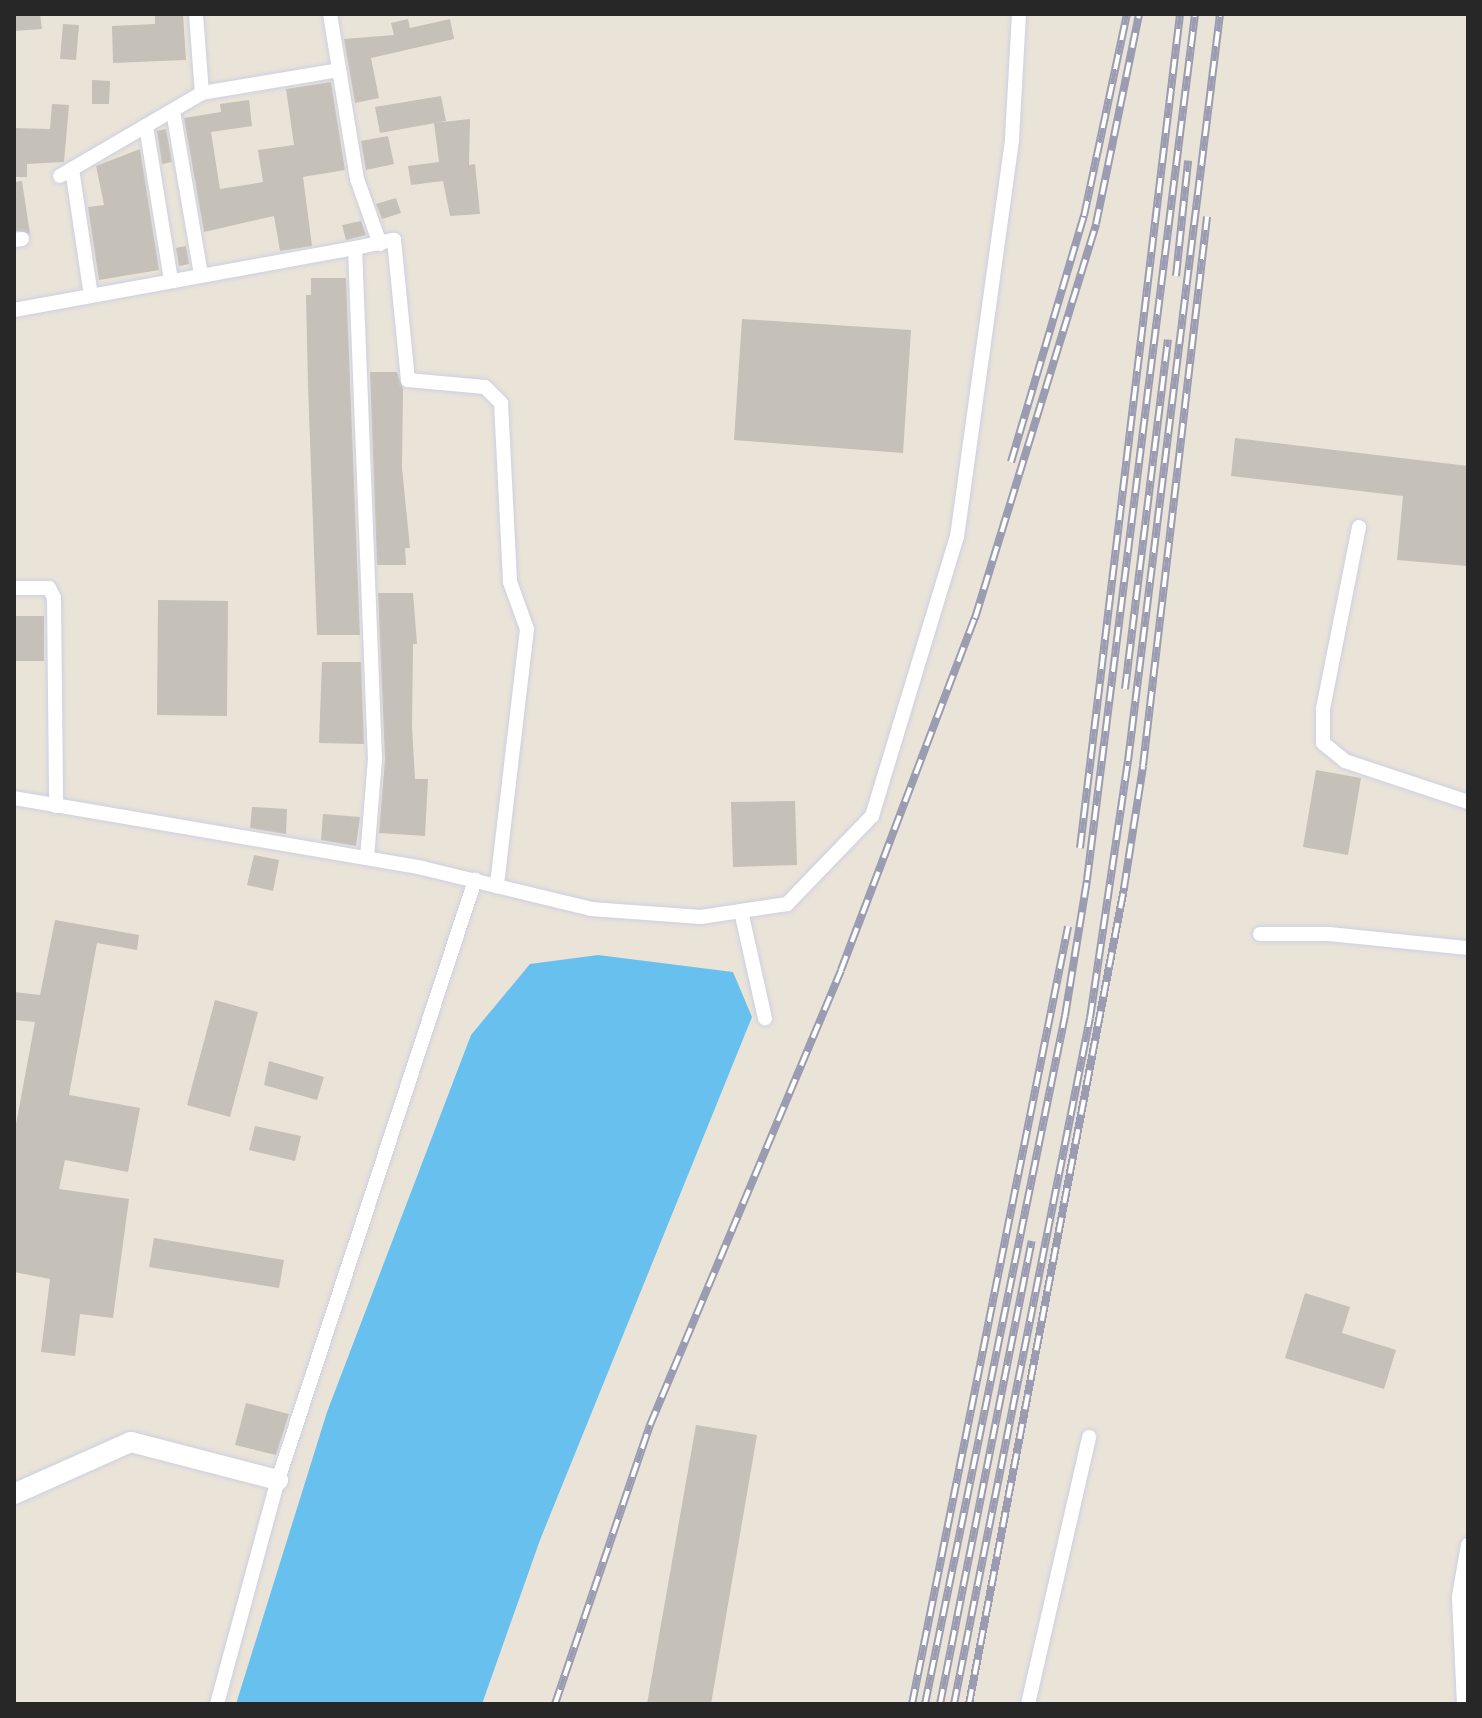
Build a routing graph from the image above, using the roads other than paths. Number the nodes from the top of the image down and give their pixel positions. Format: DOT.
graph roads {
  1 [pos="196,14"];
  2 [pos="330,14"];
  3 [pos="1019,14"];
  4 [pos="339,70"];
  5 [pos="202,93"];
  6 [pos="173,111"];
  7 [pos="146,126"];
  8 [pos="380,244"];
  9 [pos="355,248"];
  10 [pos="201,274"];
  11 [pos="171,281"];
  12 [pos="91,296"];
  13 [pos="14,310"];
  14 [pos="1359,527"];
  15 [pos="14,588"];
  16 [pos="14,798"];
  17 [pos="1468,802"];
  18 [pos="56,806"];
  19 [pos="367,858"];
  20 [pos="475,880"];
  21 [pos="497,886"];
  22 [pos="741,911"];
  23 [pos="1260,934"];
  24 [pos="1468,948"];
  25 [pos="765,1018"];
  26 [pos="1089,1437"];
  27 [pos="278,1480"];
  28 [pos="14,1494"];
  29 [pos="1468,1545"];
  30 [pos="217,1704"];
  31 [pos="1028,1704"];
  32 [pos="1464,1704"];
  1 -- 5 [label="street"];
  2 -- 4 [label="street"];
  3 -- 22 [label="street"];
  4 -- 5 [label="street"];
  4 -- 8 [label="street"];
  5 -- 6 [label="street"];
  6 -- 7 [label="street"];
  6 -- 10 [label="street"];
  7 -- 11 [label="street"];
  7 -- 12 [label="street"];
  8 -- 9 [label="street"];
  8 -- 21 [label="street"];
  9 -- 10 [label="street"];
  9 -- 19 [label="street"];
  10 -- 11 [label="street"];
  11 -- 12 [label="street"];
  12 -- 13 [label="street"];
  14 -- 17 [label="street"];
  15 -- 18 [label="street"];
  16 -- 18 [label="street"];
  18 -- 19 [label="street"];
  19 -- 20 [label="street"];
  20 -- 21 [label="street"];
  20 -- 27 [label="street"];
  21 -- 22 [label="street"];
  22 -- 25 [label="street"];
  23 -- 24 [label="street"];
  26 -- 31 [label="street"];
  27 -- 28 [label="street"];
  27 -- 30 [label="street"];
  29 -- 32 [label="street"];
}
